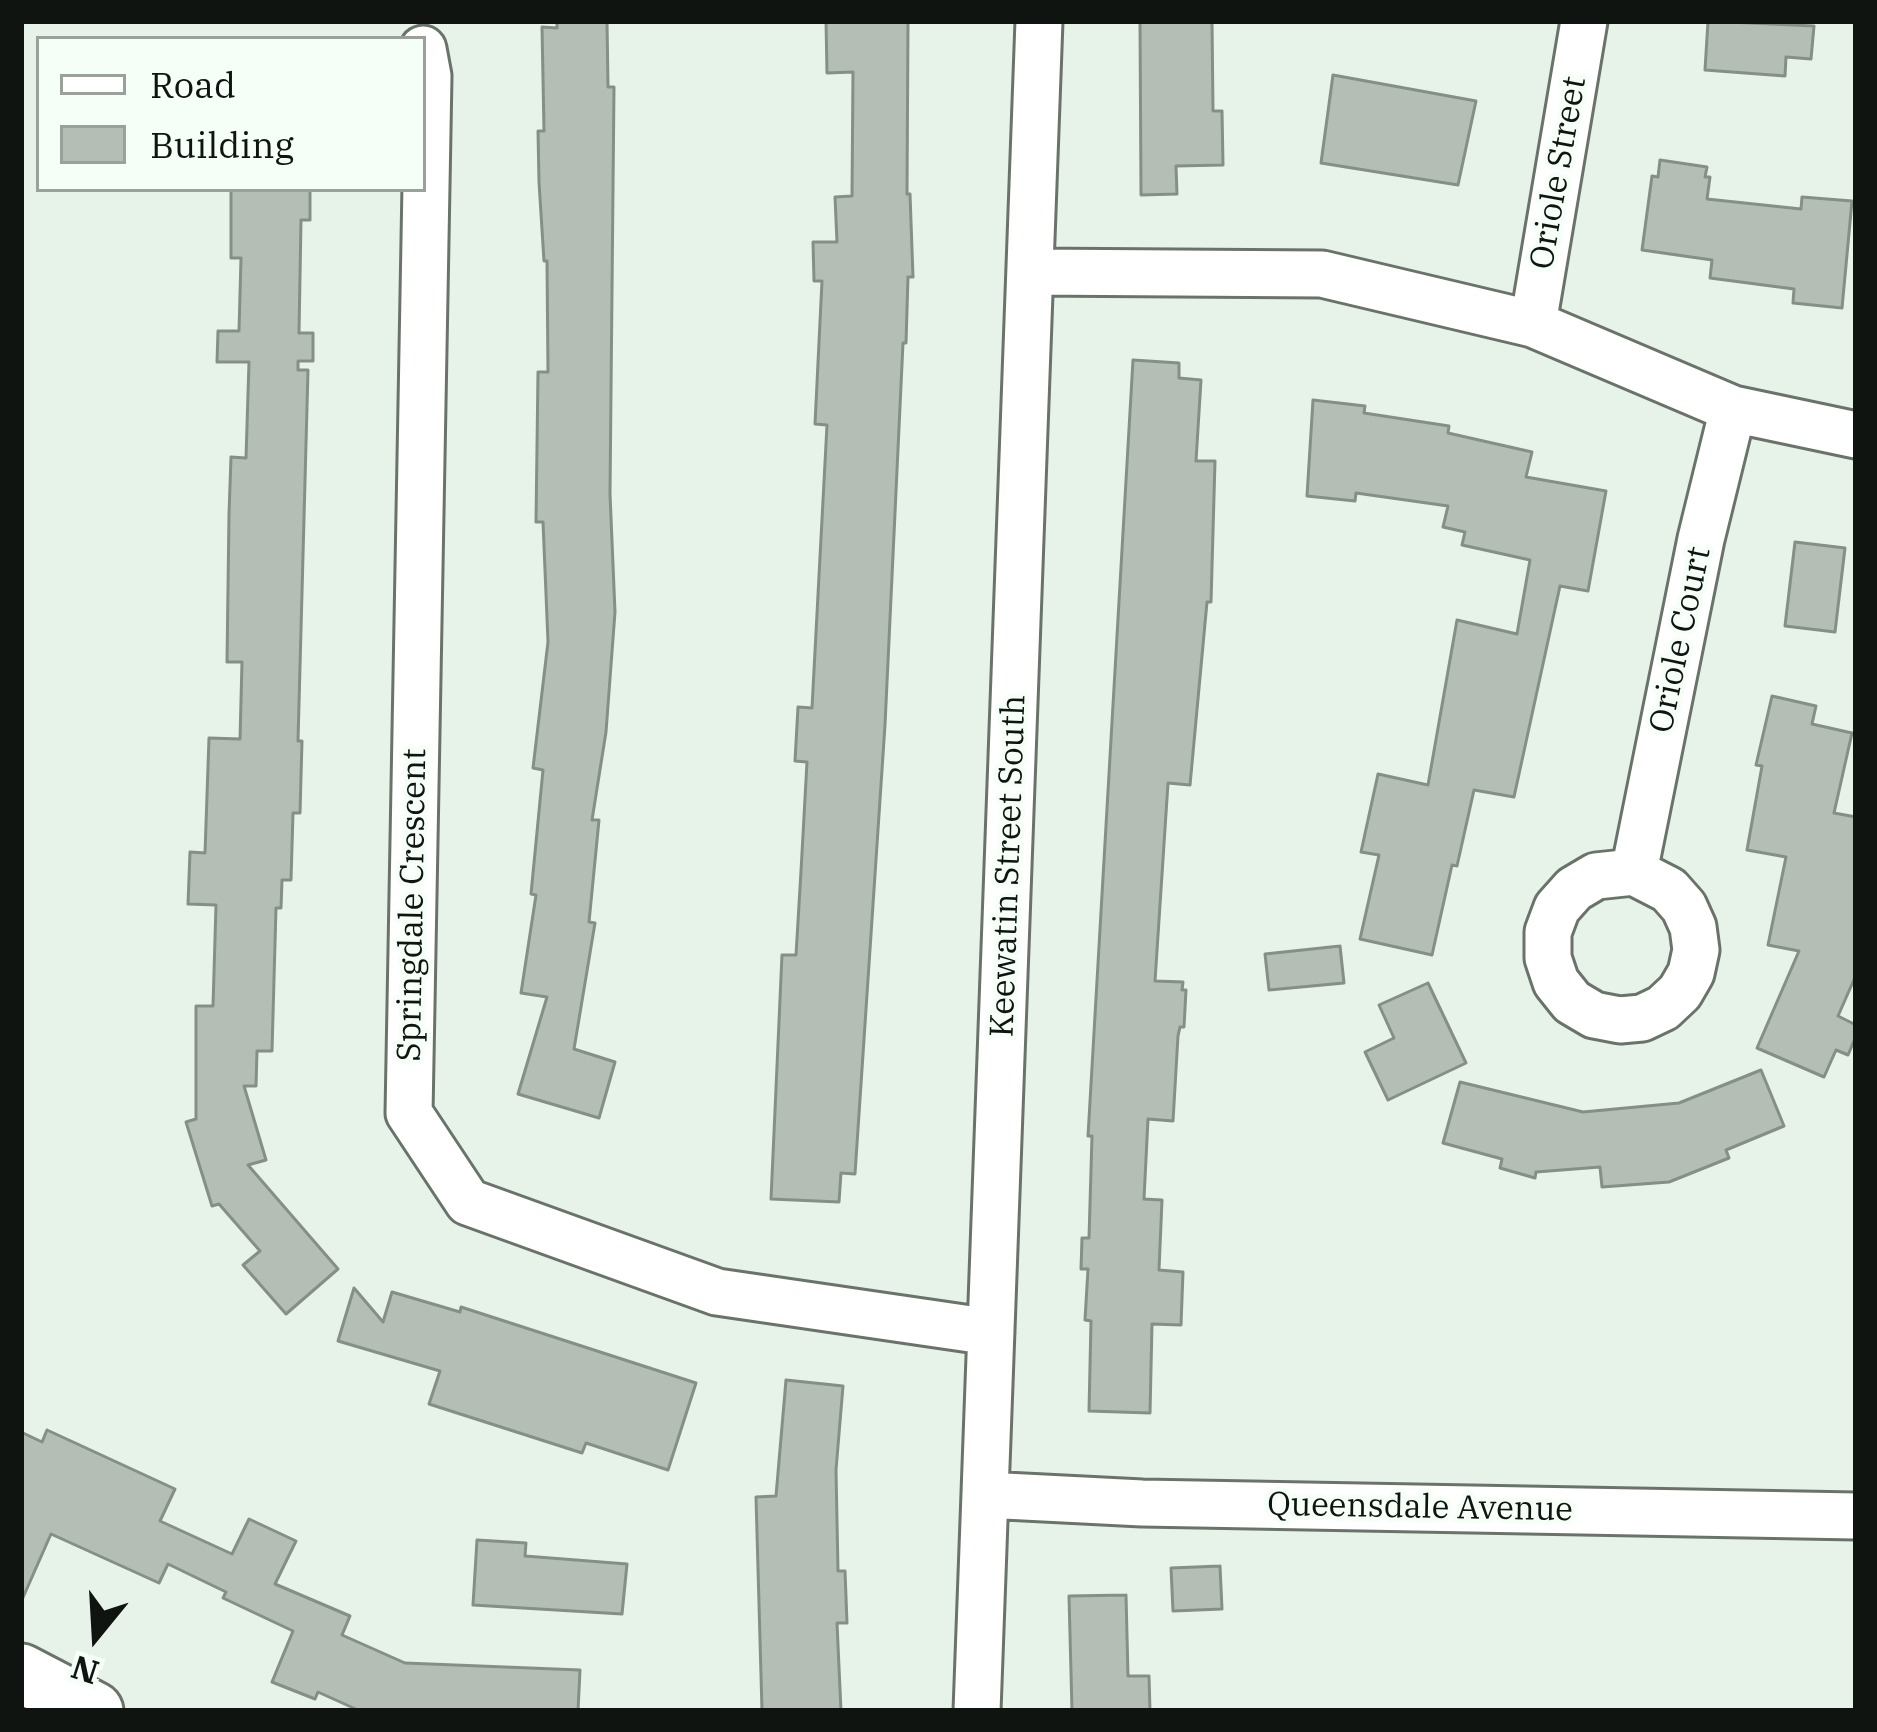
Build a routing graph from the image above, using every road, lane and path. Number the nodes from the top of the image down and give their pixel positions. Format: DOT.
graph roads {
  1 [pos="1039,21"];
  2 [pos="1584,21"];
  3 [pos="426,65"];
  4 [pos="426,185"];
  5 [pos="426,192"];
  6 [pos="1031,272"];
  7 [pos="1533,324"];
  8 [pos="1733,409"];
  9 [pos="1856,435"];
  10 [pos="1634,872"];
  11 [pos="991,1332"];
  12 [pos="985,1495"];
  13 [pos="1856,1516"];
  14 [pos="21,1673"];
  15 [pos="94,1711"];
  16 [pos="977,1711"];
  1 -- 6 [label="street, Keewatin Street South"];
  2 -- 7 [label="street, Oriole Street"];
  3 -- 4 [label="street, Springdale Crescent"];
  5 -- 11 [label="street, Springdale Crescent"];
  6 -- 7 [label="street"];
  6 -- 11 [label="street, Keewatin Street South"];
  7 -- 8 [label="street"];
  8 -- 9 [label="street"];
  8 -- 10 [label="street, Oriole Court"];
  11 -- 12 [label="street, Keewatin Street South"];
  12 -- 13 [label="street, Queensdale Avenue"];
  12 -- 16 [label="street, Keewatin Street South"];
  14 -- 15 [label="main road"];
}
